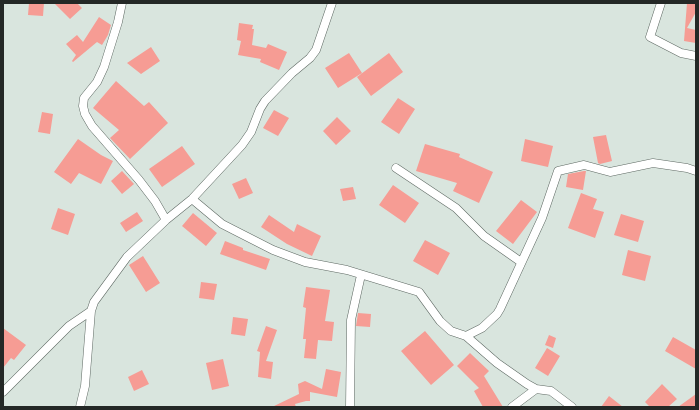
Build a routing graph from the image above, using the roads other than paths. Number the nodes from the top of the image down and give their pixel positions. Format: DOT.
graph roads {
  1 [pos="122,3"];
  2 [pos="332,3"];
  3 [pos="661,3"];
  4 [pos="696,56"];
  5 [pos="396,168"];
  6 [pos="696,171"];
  7 [pos="192,199"];
  8 [pos="166,220"];
  9 [pos="521,262"];
  10 [pos="361,274"];
  11 [pos="91,311"];
  12 [pos="466,336"];
  13 [pos="536,388"];
  14 [pos="3,392"];
  15 [pos="80,407"];
  16 [pos="350,407"];
  17 [pos="512,407"];
  18 [pos="572,407"];
  1 -- 8 [label="street"];
  2 -- 7 [label="street"];
  3 -- 4 [label="street"];
  5 -- 9 [label="street"];
  6 -- 9 [label="street"];
  7 -- 8 [label="street"];
  7 -- 10 [label="street"];
  8 -- 11 [label="street"];
  9 -- 12 [label="street"];
  10 -- 12 [label="street"];
  10 -- 16 [label="street"];
  11 -- 14 [label="street"];
  11 -- 15 [label="street"];
  12 -- 13 [label="street"];
  13 -- 17 [label="street"];
  13 -- 18 [label="street"];
}
